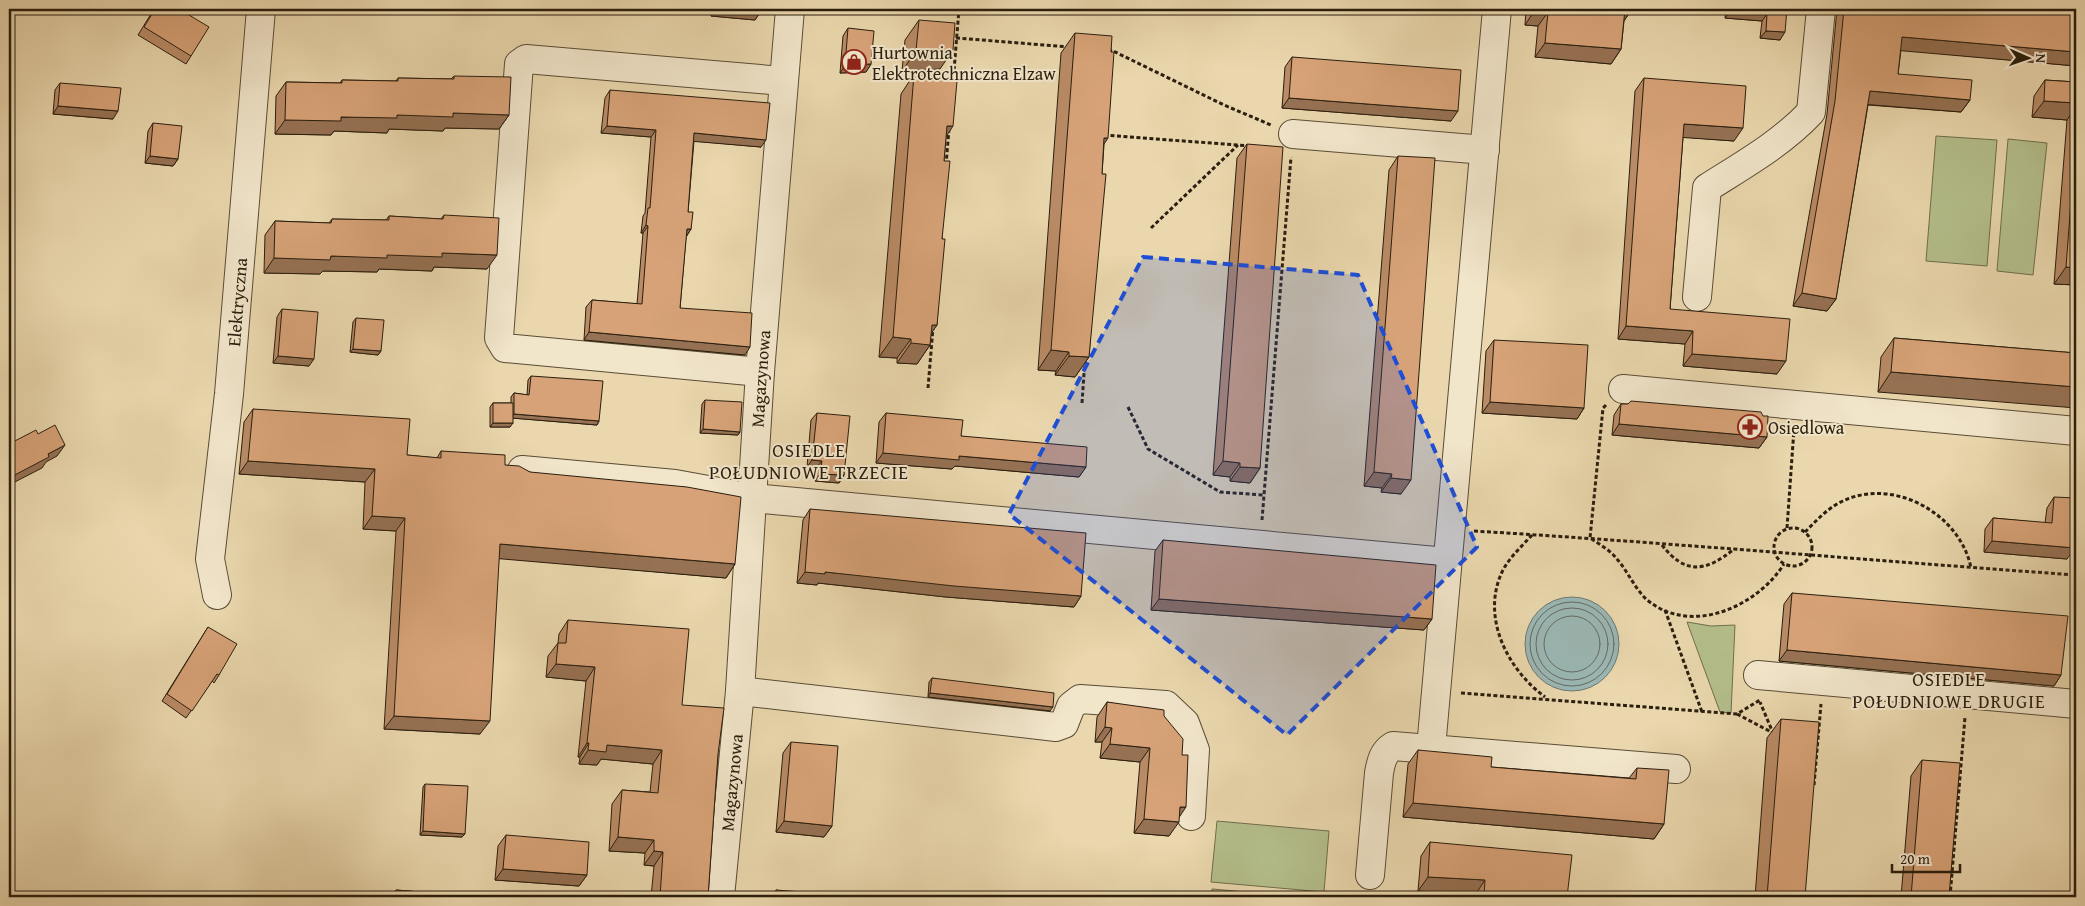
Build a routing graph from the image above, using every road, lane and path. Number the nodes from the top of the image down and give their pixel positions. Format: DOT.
graph roads {
  1 [pos="260,9"];
  2 [pos="790,9"];
  3 [pos="958,9"];
  4 [pos="1496,9"];
  5 [pos="1821,9"];
  6 [pos="956,38"];
  7 [pos="1072,47"];
  8 [pos="1101,49"];
  9 [pos="1111,50"];
  10 [pos="1110,59"];
  11 [pos="783,81"];
  12 [pos="952,87"];
  13 [pos="1104,125"];
  14 [pos="949,126"];
  15 [pos="1293,134"];
  16 [pos="1104,135"];
  17 [pos="1103,145"];
  18 [pos="1238,145"];
  19 [pos="1256,146"];
  20 [pos="1485,150"];
  21 [pos="945,174"];
  22 [pos="1151,228"];
  23 [pos="1697,297"];
  24 [pos="934,320"];
  25 [pos="1086,353"];
  26 [pos="760,372"];
  27 [pos="928,388"];
  28 [pos="1623,389"];
  29 [pos="1082,403"];
  30 [pos="1796,403"];
  31 [pos="1128,407"];
  32 [pos="2076,431"];
  33 [pos="522,470"];
  34 [pos="1263,495"];
  35 [pos="752,498"];
  36 [pos="1787,528"];
  37 [pos="1450,530"];
  38 [pos="1805,532"];
  39 [pos="1533,535"];
  40 [pos="1590,538"];
  41 [pos="1261,545"];
  42 [pos="1662,545"];
  43 [pos="1735,549"];
  44 [pos="1774,552"];
  45 [pos="1810,555"];
  46 [pos="1447,562"];
  47 [pos="1784,564"];
  48 [pos="1971,568"];
  49 [pos="2076,575"];
  50 [pos="217,595"];
  51 [pos="1665,610"];
  52 [pos="1758,675"];
  53 [pos="1823,681"];
  54 [pos="740,691"];
  55 [pos="1436,691"];
  56 [pos="1966,694"];
  57 [pos="1546,698"];
  58 [pos="1760,702"];
  59 [pos="2076,704"];
  60 [pos="1702,712"];
  61 [pos="1737,714"];
  62 [pos="1431,748"];
  63 [pos="1676,769"];
  64 [pos="1813,789"];
  65 [pos="1191,816"];
  66 [pos="1370,875"];
  67 [pos="720,897"];
  68 [pos="1950,897"];
  1 -- 50 [label="street, Elektryczna"];
  2 -- 11 [label="street, Magazynowa"];
  3 -- 6 [label="path"];
  4 -- 20 [label="street"];
  5 -- 23 [label="street"];
  6 -- 7 [label="path"];
  6 -- 12 [label="path"];
  8 -- 9 [label="path"];
  9 -- 10 [label="path"];
  9 -- 15 [label="path"];
  11 -- 26 [label="street, Magazynowa"];
  11 -- 26 [label="street"];
  13 -- 16 [label="path"];
  14 -- 21 [label="path"];
  15 -- 20 [label="street"];
  15 -- 34 [label="path"];
  16 -- 17 [label="path"];
  16 -- 18 [label="path"];
  18 -- 19 [label="path"];
  18 -- 22 [label="path"];
  20 -- 37 [label="street"];
  24 -- 27 [label="path"];
  25 -- 29 [label="path"];
  26 -- 35 [label="street, Magazynowa"];
  28 -- 30 [label="street"];
  28 -- 40 [label="path"];
  30 -- 32 [label="street"];
  30 -- 36 [label="path"];
  31 -- 34 [label="path"];
  33 -- 35 [label="street"];
  34 -- 41 [label="path"];
  35 -- 41 [label="street"];
  35 -- 54 [label="street, Magazynowa"];
  36 -- 38 [label="path"];
  36 -- 44 [label="path"];
  37 -- 39 [label="path"];
  37 -- 46 [label="street"];
  38 -- 45 [label="path"];
  38 -- 48 [label="path"];
  39 -- 40 [label="path"];
  39 -- 57 [label="path"];
  40 -- 42 [label="path"];
  40 -- 51 [label="path"];
  41 -- 46 [label="street"];
  42 -- 43 [label="path"];
  42 -- 43 [label="path"];
  43 -- 44 [label="path"];
  44 -- 45 [label="path"];
  44 -- 47 [label="path"];
  45 -- 47 [label="path"];
  45 -- 48 [label="path"];
  46 -- 55 [label="street"];
  47 -- 51 [label="path"];
  48 -- 49 [label="path"];
  51 -- 60 [label="path"];
  52 -- 53 [label="street"];
  52 -- 58 [label="path"];
  53 -- 56 [label="street"];
  53 -- 64 [label="path"];
  54 -- 65 [label="street"];
  54 -- 67 [label="street, Magazynowa"];
  55 -- 57 [label="path"];
  55 -- 62 [label="street"];
  56 -- 59 [label="street"];
  56 -- 68 [label="path"];
  57 -- 60 [label="path"];
  58 -- 61 [label="path"];
  58 -- 61 [label="path"];
  60 -- 61 [label="path"];
  62 -- 63 [label="street"];
  62 -- 66 [label="street"];
}
